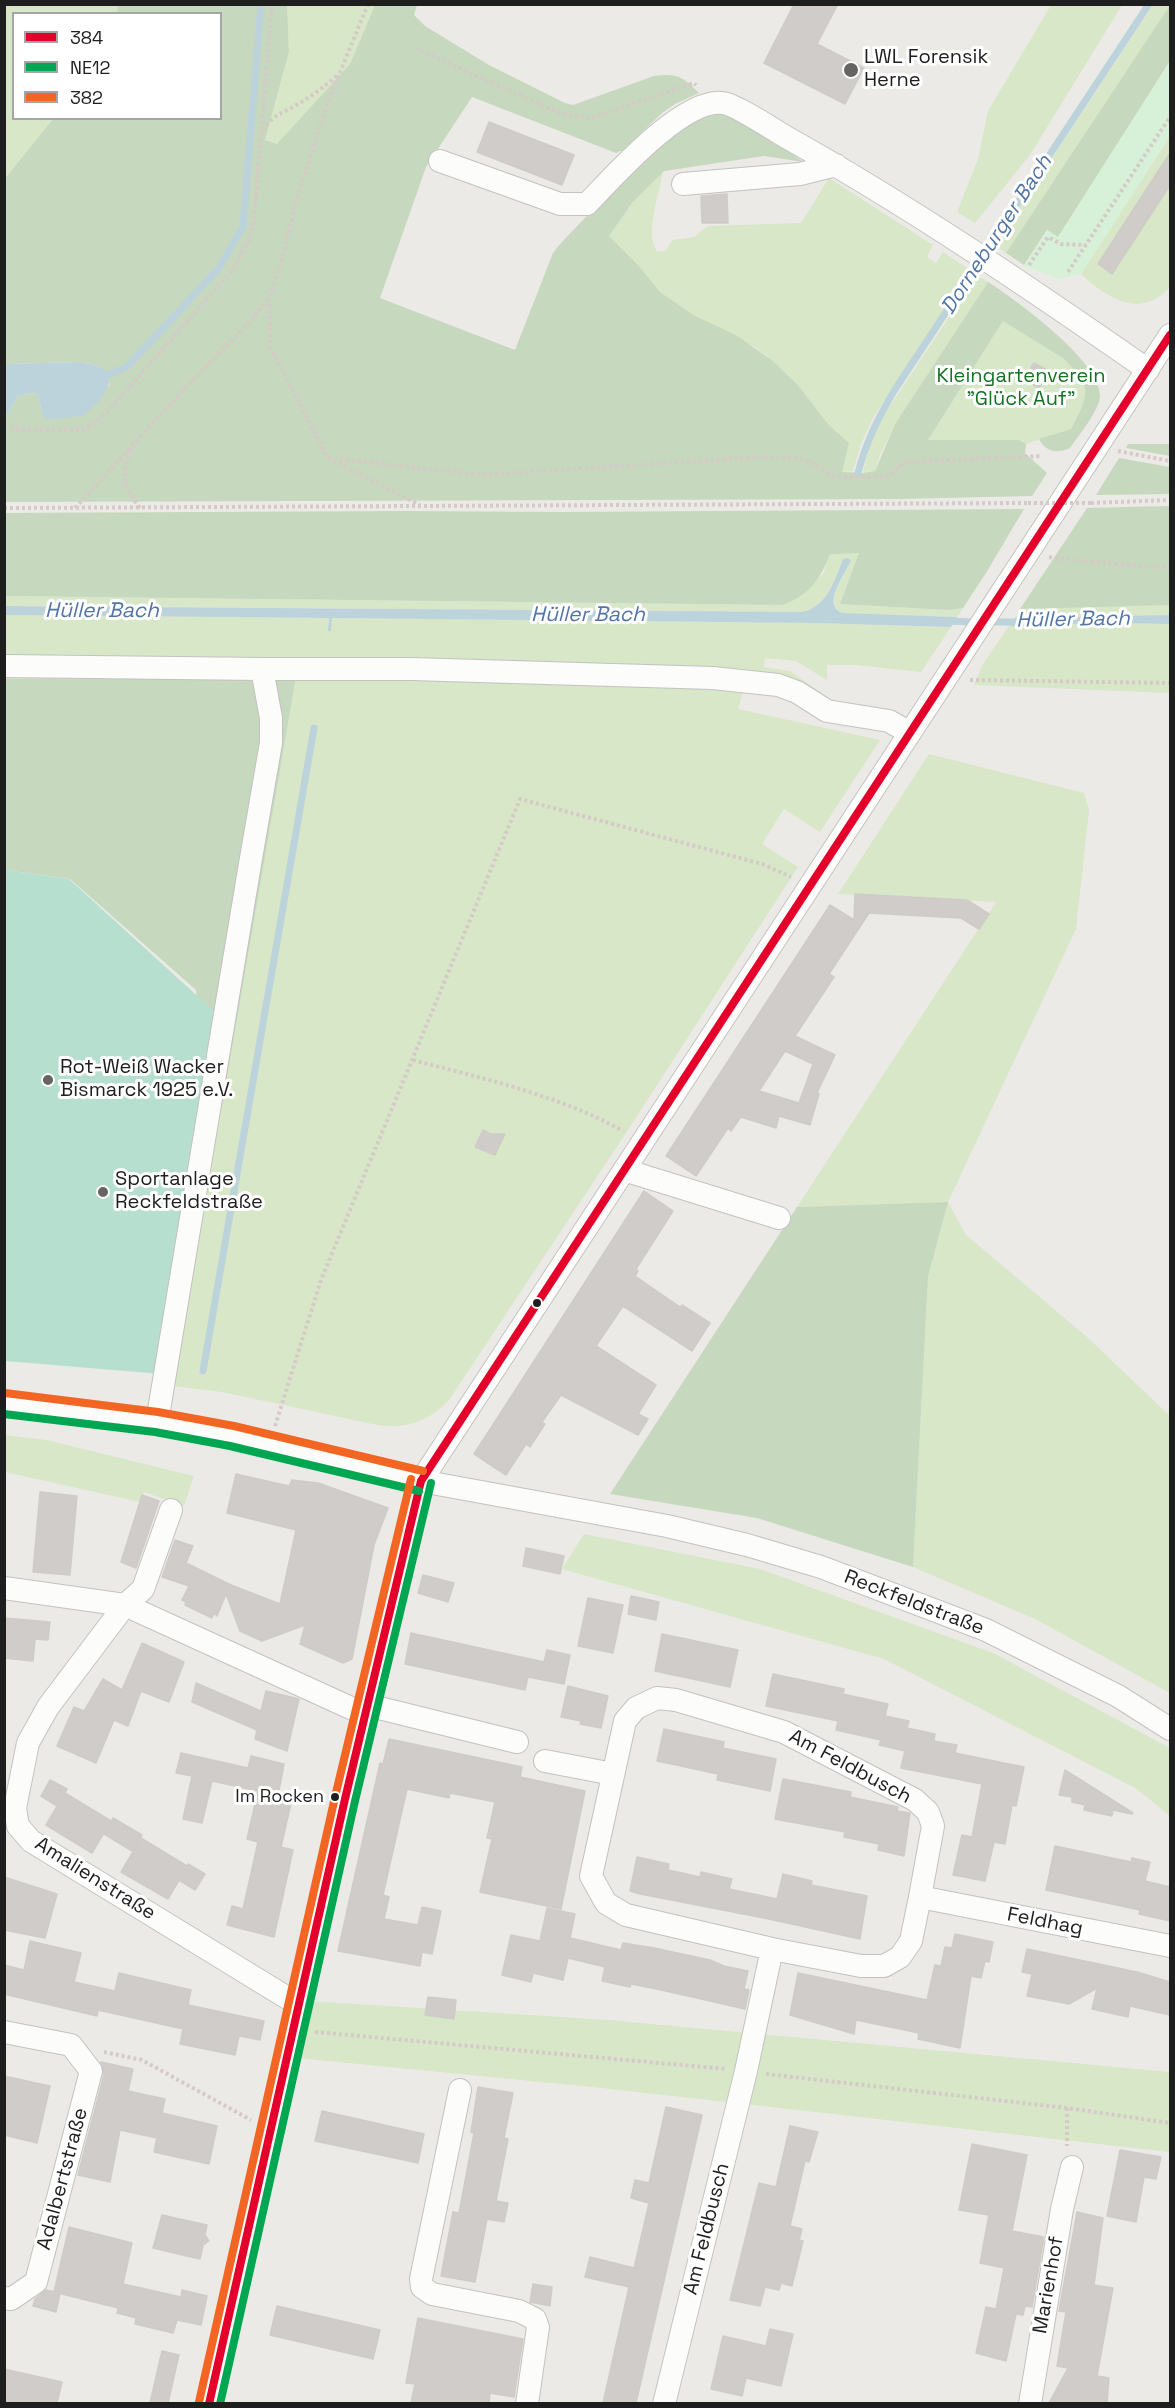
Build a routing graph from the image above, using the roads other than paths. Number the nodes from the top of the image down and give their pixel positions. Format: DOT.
graph roads {
  1 [pos="440,161"];
  2 [pos="836,165"];
  3 [pos="683,184"];
  4 [pos="1170,335"];
  5 [pos="1148,370"];
  6 [pos="4,666"];
  7 [pos="262,669"];
  8 [pos="910,733"];
  9 [pos="624,1170"];
  10 [pos="779,1218"];
  11 [pos="4,1403"];
  12 [pos="157,1422"];
  13 [pos="421,1481"];
  14 [pos="171,1510"];
  15 [pos="4,1588"];
  16 [pos="125,1605"];
  17 [pos="366,1710"];
  18 [pos="1170,1729"];
  19 [pos="517,1742"];
  20 [pos="545,1761"];
  21 [pos="613,1774"];
  22 [pos="920,1897"];
  23 [pos="1170,1946"];
  24 [pos="772,1949"];
  25 [pos="299,2005"];
  26 [pos="4,2032"];
  27 [pos="460,2090"];
  28 [pos="1072,2167"];
  29 [pos="4,2298"];
  30 [pos="209,2403"];
  31 [pos="527,2403"];
  32 [pos="664,2403"];
  33 [pos="1030,2403"];
  1 -- 2 [label="street"];
  2 -- 3 [label="street"];
  2 -- 5 [label="street"];
  4 -- 5 [label="street"];
  5 -- 8 [label="street"];
  6 -- 7 [label="street"];
  7 -- 8 [label="street"];
  7 -- 12 [label="street"];
  8 -- 9 [label="street"];
  9 -- 10 [label="street"];
  9 -- 13 [label="street"];
  11 -- 12 [label="street, Reckfeldstraße"];
  12 -- 13 [label="street, Reckfeldstraße"];
  13 -- 17 [label="street"];
  13 -- 18 [label="street, Reckfeldstraße"];
  14 -- 16 [label="street, Amalienstraße"];
  15 -- 16 [label="street"];
  16 -- 17 [label="street"];
  16 -- 25 [label="street, Amalienstraße"];
  17 -- 19 [label="street"];
  17 -- 25 [label="street"];
  20 -- 21 [label="street"];
  21 -- 22 [label="street, Am Feldbusch"];
  21 -- 24 [label="street, Am Feldbusch"];
  22 -- 23 [label="street, Feldhag"];
  22 -- 24 [label="street, Am Feldbusch"];
  24 -- 32 [label="street, Am Feldbusch"];
  25 -- 30 [label="street"];
  26 -- 29 [label="street, Adalbertstraße"];
  27 -- 31 [label="street"];
  28 -- 33 [label="street, Marienhof"];
}
